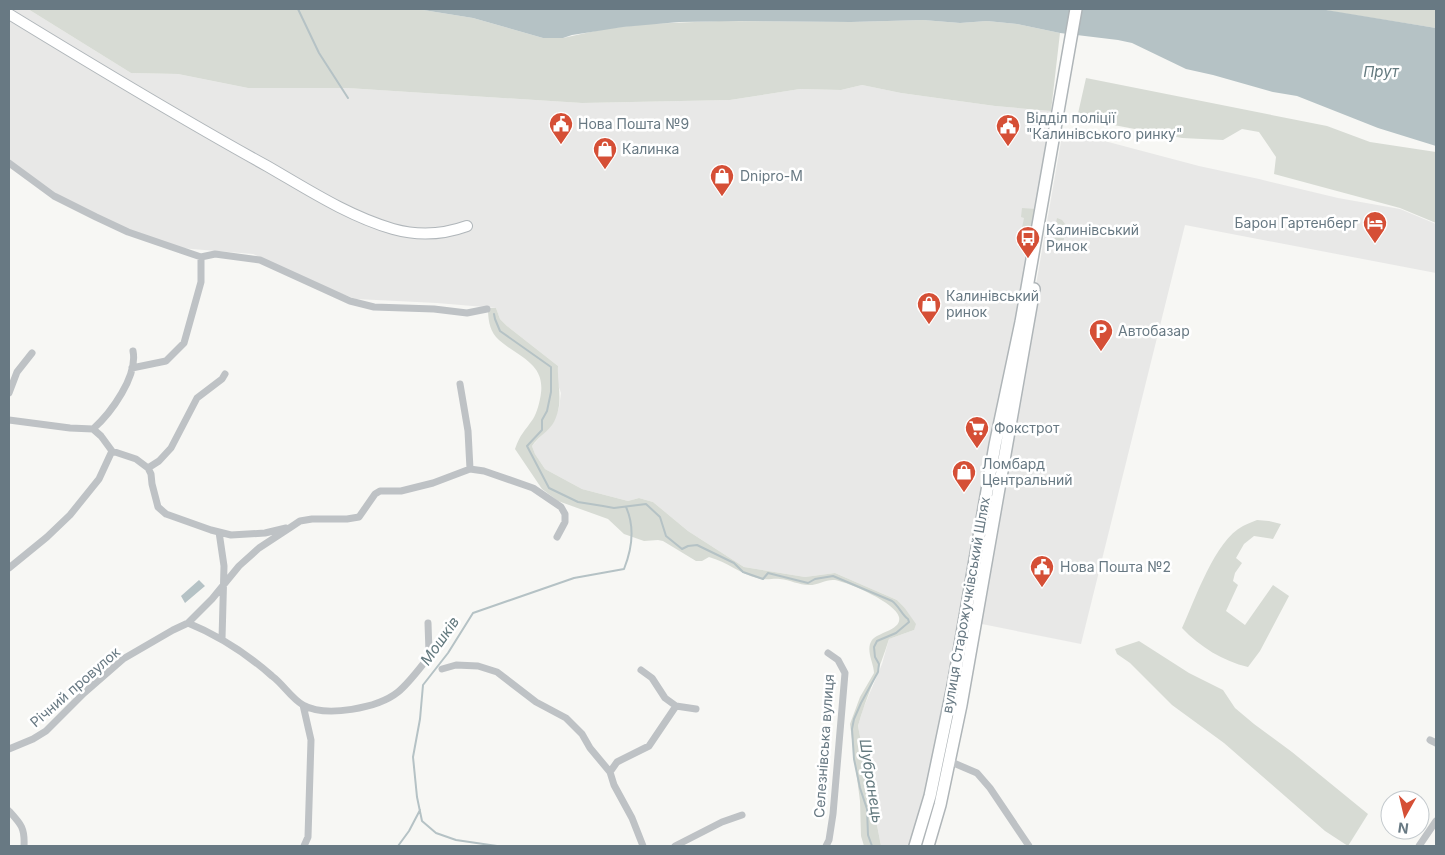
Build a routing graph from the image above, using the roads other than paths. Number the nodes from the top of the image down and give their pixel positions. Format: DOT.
graph roads {
  1 [pos="1076,9"];
  2 [pos="1084,9"];
  3 [pos="9,14"];
  4 [pos="9,162"];
  5 [pos="467,226"];
  6 [pos="1039,241"];
  7 [pos="201,257"];
  8 [pos="487,309"];
  9 [pos="133,351"];
  10 [pos="32,353"];
  11 [pos="132,368"];
  12 [pos="225,374"];
  13 [pos="460,384"];
  14 [pos="9,393"];
  15 [pos="9,420"];
  16 [pos="93,429"];
  17 [pos="112,451"];
  18 [pos="148,468"];
  19 [pos="470,469"];
  20 [pos="291,527"];
  21 [pos="219,532"];
  22 [pos="557,537"];
  23 [pos="9,568"];
  24 [pos="223,584"];
  25 [pos="428,623"];
  26 [pos="188,624"];
  27 [pos="222,639"];
  28 [pos="828,653"];
  29 [pos="442,669"];
  30 [pos="641,670"];
  31 [pos="303,705"];
  32 [pos="676,706"];
  33 [pos="696,709"];
  34 [pos="9,750"];
  35 [pos="949,761"];
  36 [pos="610,772"];
  37 [pos="935,804"];
  38 [pos="9,811"];
  39 [pos="742,814"];
  40 [pos="1436,821"];
  41 [pos="24,846"];
  42 [pos="304,846"];
  43 [pos="643,846"];
  44 [pos="675,846"];
  45 [pos="826,846"];
  46 [pos="915,846"];
  47 [pos="928,846"];
  48 [pos="1030,846"];
  49 [pos="1419,846"];
  1 -- 6 [label="main road, вулиця Старожучківський Шлях"];
  2 -- 6 [label="main road, вулиця Старожучківський Шлях"];
  3 -- 5 [label="street"];
  4 -- 7 [label="street"];
  6 -- 35 [label="main road, вулиця Старожучківський Шлях"];
  6 -- 37 [label="main road, вулиця Старожучківський Шлях"];
  7 -- 8 [label="street"];
  7 -- 11 [label="street"];
  9 -- 11 [label="street"];
  10 -- 14 [label="street"];
  11 -- 16 [label="street"];
  12 -- 18 [label="street"];
  13 -- 19 [label="street"];
  15 -- 16 [label="street"];
  16 -- 17 [label="street"];
  17 -- 18 [label="street"];
  17 -- 23 [label="street"];
  18 -- 21 [label="street"];
  19 -- 20 [label="street, Річний провулок"];
  19 -- 22 [label="street"];
  20 -- 21 [label="street"];
  20 -- 24 [label="street, Річний провулок"];
  21 -- 24 [label="street"];
  24 -- 26 [label="street, Річний провулок"];
  24 -- 27 [label="street"];
  25 -- 31 [label="street"];
  26 -- 27 [label="street"];
  26 -- 34 [label="street, Річний провулок"];
  27 -- 31 [label="street"];
  28 -- 45 [label="street, Селезнівська вулиця"];
  29 -- 36 [label="street"];
  30 -- 32 [label="street"];
  31 -- 42 [label="street"];
  32 -- 33 [label="street"];
  32 -- 36 [label="street"];
  35 -- 37 [label="main road, вулиця Старожучківський Шлях"];
  35 -- 48 [label="street"];
  36 -- 43 [label="street"];
  37 -- 46 [label="main road, вулиця Старожучківський Шлях"];
  37 -- 47 [label="main road, вулиця Старожучківський Шлях"];
  38 -- 41 [label="street"];
  39 -- 44 [label="street"];
  40 -- 49 [label="street"];
}
